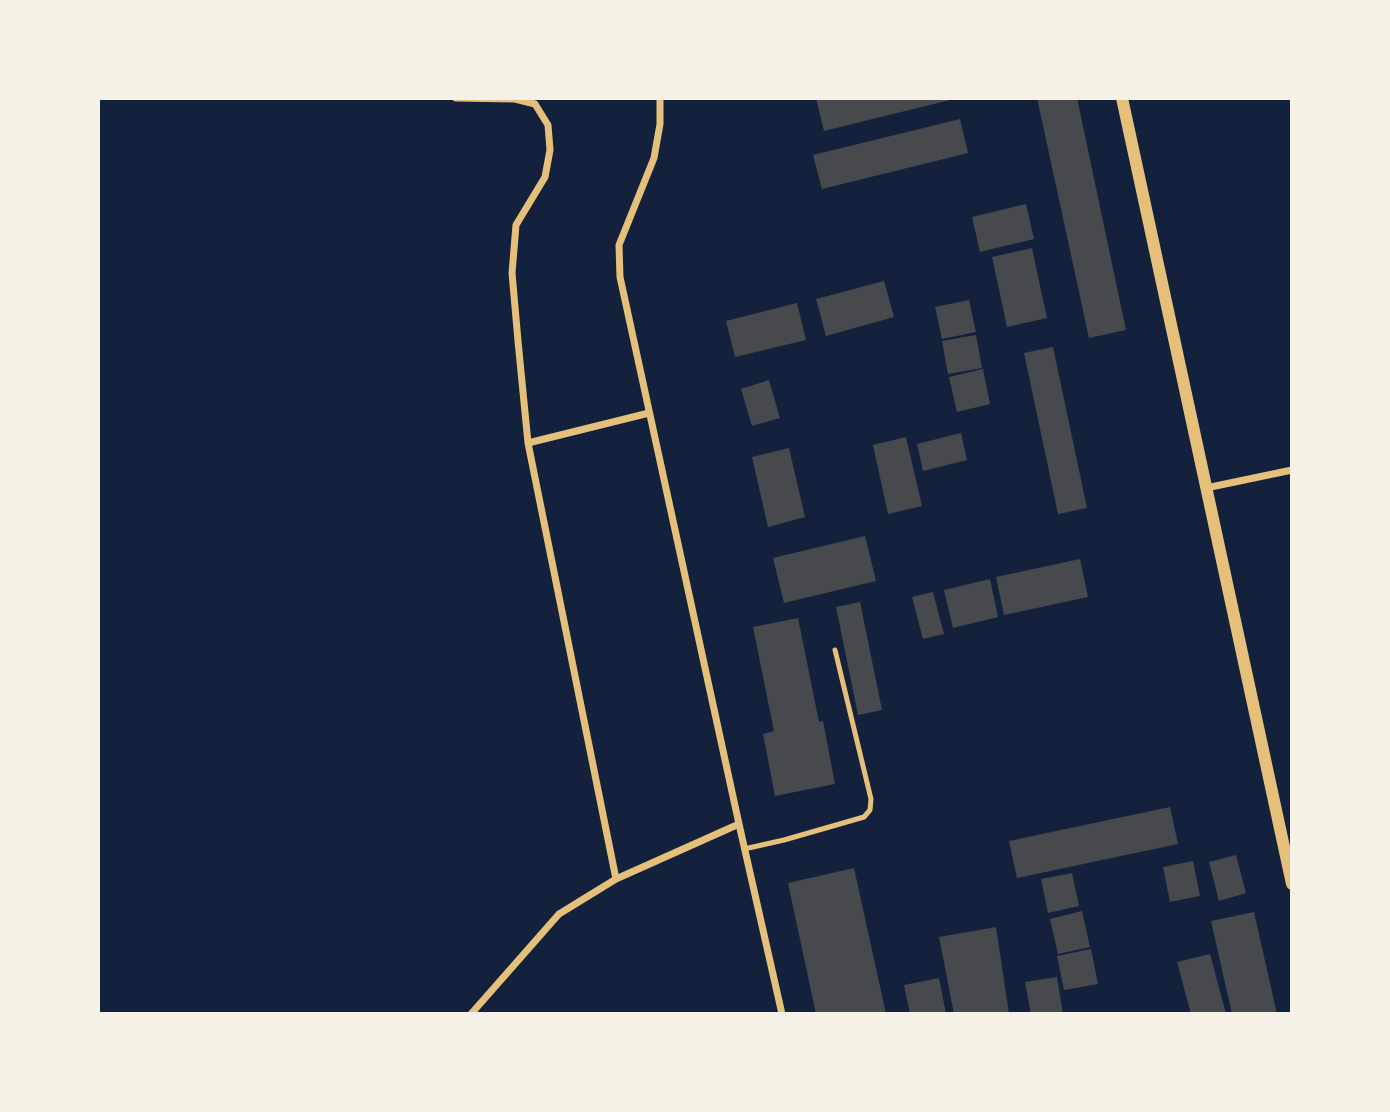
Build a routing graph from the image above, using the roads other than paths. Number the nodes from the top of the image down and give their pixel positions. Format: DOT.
graph roads {
  1 [pos="456,98"];
  2 [pos="660,98"];
  3 [pos="1122,98"];
  4 [pos="649,413"];
  5 [pos="528,443"];
  6 [pos="1292,470"];
  7 [pos="1206,488"];
  8 [pos="835,650"];
  9 [pos="739,824"];
  10 [pos="744,849"];
  11 [pos="616,879"];
  12 [pos="1292,884"];
  13 [pos="471,1014"];
  14 [pos="782,1014"];
  1 -- 5 [label="street"];
  2 -- 4 [label="street"];
  3 -- 7 [label="street"];
  4 -- 5 [label="street"];
  4 -- 9 [label="street"];
  5 -- 11 [label="street"];
  6 -- 7 [label="street"];
  7 -- 12 [label="street"];
  8 -- 10 [label="lane"];
  9 -- 10 [label="street"];
  9 -- 11 [label="street"];
  10 -- 14 [label="street"];
  11 -- 13 [label="street"];
}
